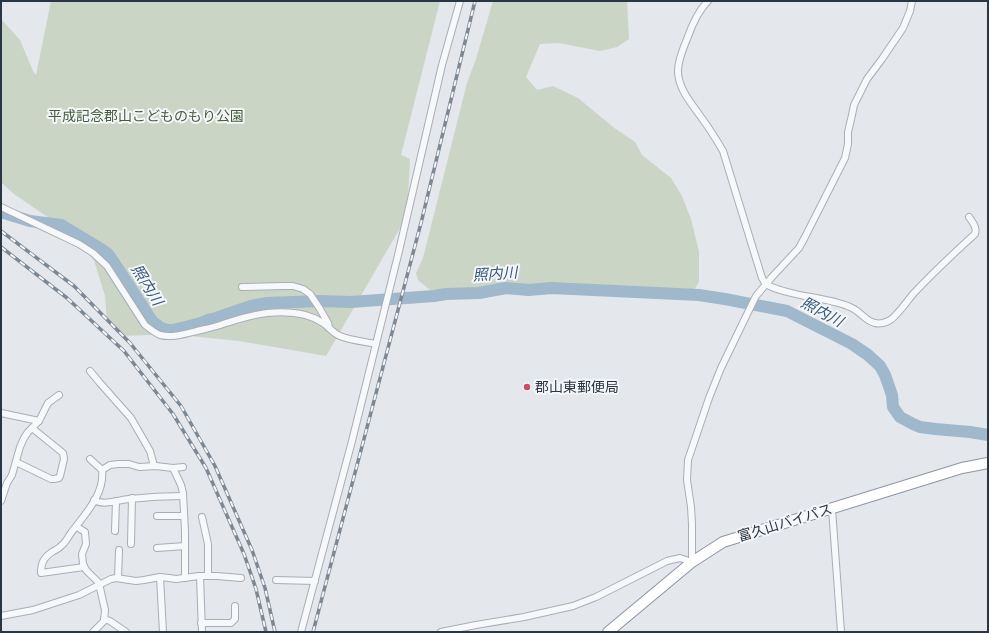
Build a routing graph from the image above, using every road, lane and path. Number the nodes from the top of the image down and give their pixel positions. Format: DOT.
graph roads {
  1 [pos="460,1"];
  2 [pos="708,1"];
  3 [pos="912,1"];
  4 [pos="1,207"];
  5 [pos="969,217"];
  6 [pos="766,284"];
  7 [pos="242,287"];
  8 [pos="329,328"];
  9 [pos="376,344"];
  10 [pos="90,371"];
  11 [pos="59,395"];
  12 [pos="1,414"];
  13 [pos="39,421"];
  14 [pos="32,428"];
  15 [pos="90,458"];
  16 [pos="16,462"];
  17 [pos="988,463"];
  18 [pos="154,466"];
  19 [pos="183,467"];
  20 [pos="173,468"];
  21 [pos="102,470"];
  22 [pos="3,487"];
  23 [pos="183,496"];
  24 [pos="132,498"];
  25 [pos="94,500"];
  26 [pos="1,501"];
  27 [pos="116,501"];
  28 [pos="832,509"];
  29 [pos="157,516"];
  30 [pos="184,516"];
  31 [pos="202,517"];
  32 [pos="76,526"];
  33 [pos="115,531"];
  34 [pos="131,544"];
  35 [pos="185,546"];
  36 [pos="157,548"];
  37 [pos="119,550"];
  38 [pos="692,562"];
  39 [pos="84,567"];
  40 [pos="200,576"];
  41 [pos="208,576"];
  42 [pos="160,577"];
  43 [pos="118,578"];
  44 [pos="185,578"];
  45 [pos="241,578"];
  46 [pos="276,580"];
  47 [pos="315,581"];
  48 [pos="99,585"];
  49 [pos="235,606"];
  50 [pos="1,616"];
  51 [pos="104,619"];
  52 [pos="201,623"];
  53 [pos="93,632"];
  54 [pos="126,632"];
  55 [pos="163,632"];
  56 [pos="202,632"];
  57 [pos="301,632"];
  58 [pos="441,632"];
  59 [pos="608,632"];
  60 [pos="841,632"];
  1 -- 9 [label="street"];
  2 -- 6 [label="street"];
  3 -- 6 [label="street"];
  4 -- 8 [label="street"];
  5 -- 6 [label="street"];
  6 -- 38 [label="street"];
  7 -- 8 [label="street"];
  8 -- 9 [label="street"];
  9 -- 47 [label="street"];
  10 -- 18 [label="street"];
  11 -- 13 [label="street"];
  12 -- 13 [label="street"];
  13 -- 14 [label="street"];
  14 -- 16 [label="street"];
  14 -- 16 [label="street"];
  15 -- 21 [label="street"];
  16 -- 22 [label="street"];
  17 -- 28 [label="highway, 富久山バイパス"];
  18 -- 20 [label="street"];
  18 -- 21 [label="street"];
  19 -- 20 [label="street"];
  20 -- 23 [label="street"];
  21 -- 25 [label="street"];
  22 -- 26 [label="street"];
  23 -- 24 [label="street"];
  23 -- 30 [label="street"];
  24 -- 27 [label="street"];
  24 -- 34 [label="street"];
  25 -- 27 [label="street"];
  25 -- 32 [label="street"];
  27 -- 33 [label="street"];
  28 -- 38 [label="highway, 富久山バイパス"];
  28 -- 60 [label="street"];
  29 -- 30 [label="street"];
  30 -- 35 [label="street"];
  31 -- 41 [label="street"];
  32 -- 39 [label="street"];
  32 -- 39 [label="street"];
  35 -- 36 [label="street"];
  35 -- 44 [label="street"];
  37 -- 43 [label="street"];
  38 -- 58 [label="street"];
  38 -- 59 [label="highway, 富久山バイパス"];
  39 -- 48 [label="street"];
  40 -- 41 [label="street"];
  40 -- 44 [label="street"];
  40 -- 52 [label="street"];
  41 -- 45 [label="street"];
  42 -- 43 [label="street"];
  42 -- 44 [label="street"];
  42 -- 55 [label="street"];
  43 -- 48 [label="street"];
  46 -- 47 [label="street"];
  47 -- 57 [label="street"];
  48 -- 50 [label="street"];
  48 -- 51 [label="street"];
  49 -- 52 [label="street"];
  51 -- 53 [label="street"];
  51 -- 54 [label="street"];
  52 -- 56 [label="street"];
}
